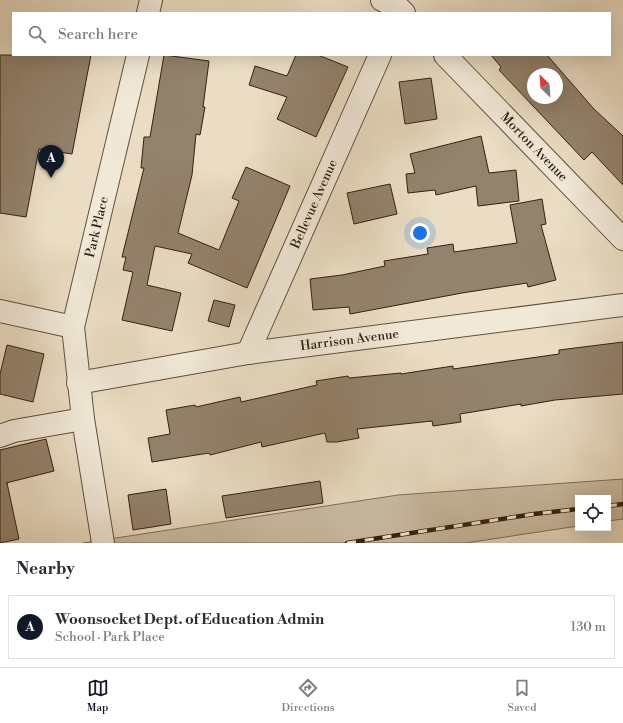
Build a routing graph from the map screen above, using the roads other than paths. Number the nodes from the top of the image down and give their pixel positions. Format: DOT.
graph roads {
  1 [pos="151,0"];
  2 [pos="148,12"];
  3 [pos="138,56"];
  4 [pos="380,56"];
  5 [pos="446,56"];
  6 [pos="623,239"];
  7 [pos="623,305"];
  8 [pos="0,311"];
  9 [pos="73,327"];
  10 [pos="248,353"];
  11 [pos="78,383"];
  12 [pos="82,419"];
  13 [pos="0,436"];
  14 [pos="102,536"];
  1 -- 2 [label="street"];
  3 -- 9 [label="street, Park Place"];
  4 -- 10 [label="street, Bellevue Avenue"];
  5 -- 6 [label="street, Morton Avenue"];
  7 -- 10 [label="street, Harrison Avenue"];
  8 -- 9 [label="street"];
  9 -- 11 [label="street"];
  10 -- 11 [label="street, Harrison Avenue"];
  11 -- 12 [label="street"];
  12 -- 13 [label="street"];
  12 -- 14 [label="street"];
}
